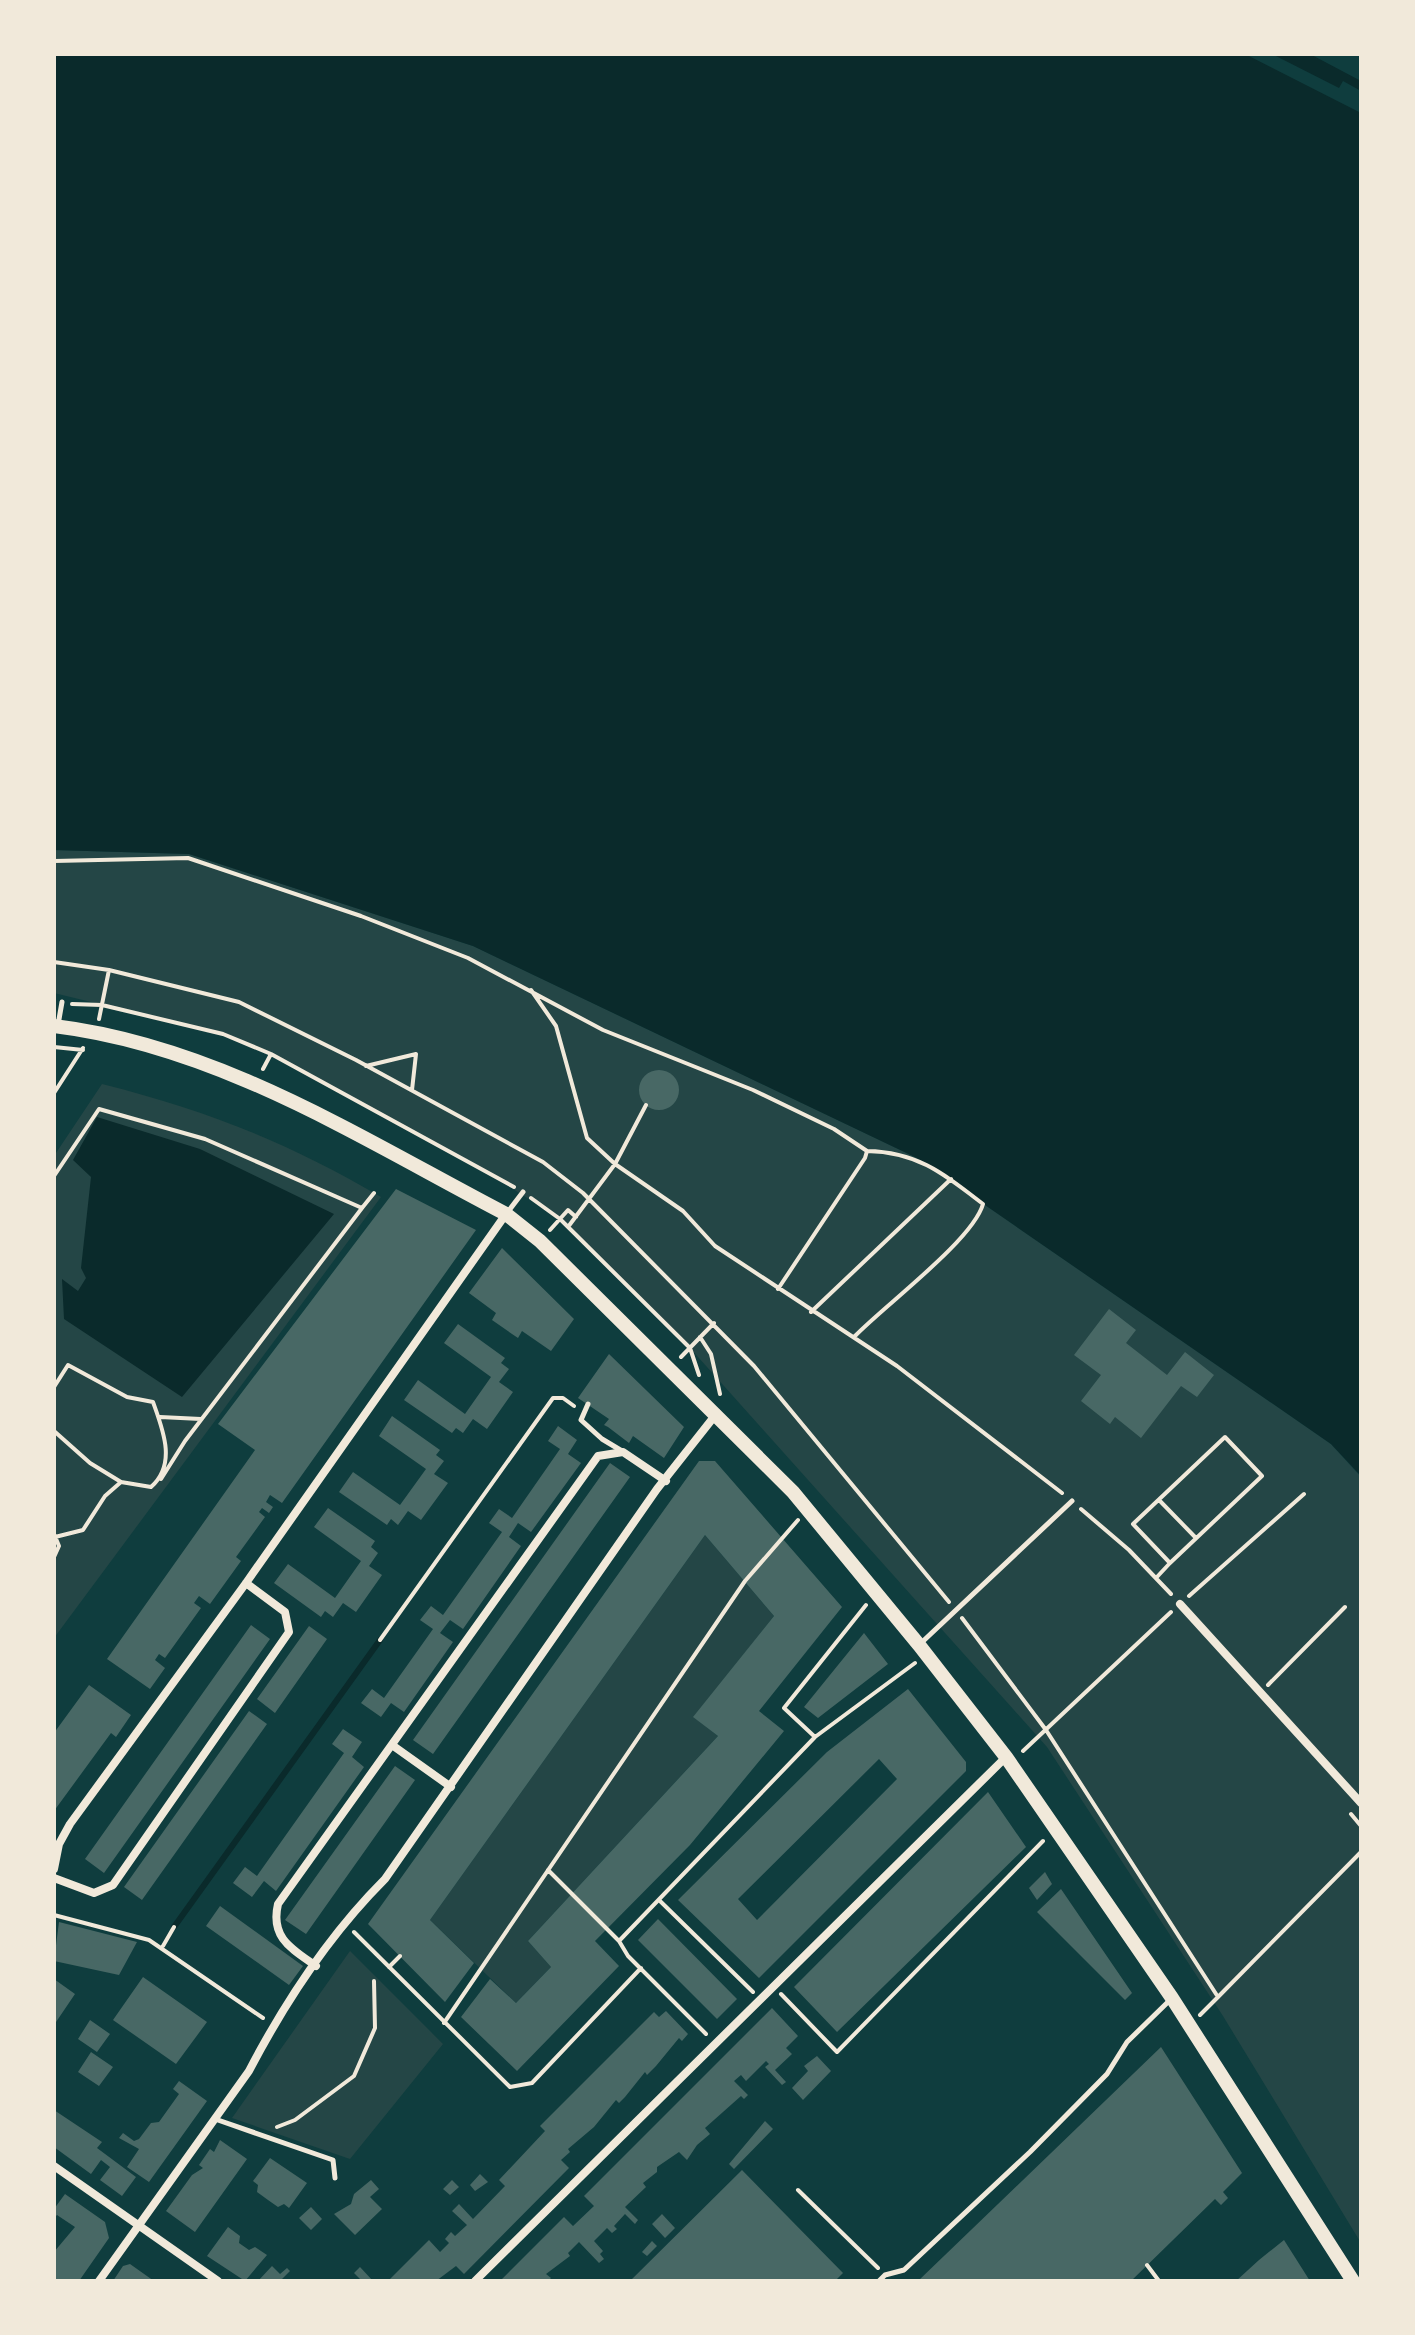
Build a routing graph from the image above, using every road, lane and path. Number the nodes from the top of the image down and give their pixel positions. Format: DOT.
graph roads {
  1 [pos="54,861"];
  2 [pos="54,962"];
  3 [pos="530,988"];
  4 [pos="62,1002"];
  5 [pos="56,1030"];
  6 [pos="366,1066"];
  7 [pos="412,1090"];
  8 [pos="646,1105"];
  9 [pos="867,1151"];
  10 [pos="615,1164"];
  11 [pos="54,1176"];
  12 [pos="951,1179"];
  13 [pos="523,1192"];
  14 [pos="374,1193"];
  15 [pos="591,1200"];
  16 [pos="362,1208"];
  17 [pos="506,1214"];
  18 [pos="568,1227"];
  19 [pos="778,1289"];
  20 [pos="811,1312"];
  21 [pos="714,1323"];
  22 [pos="700,1337"];
  23 [pos="854,1337"];
  24 [pos="54,1387"];
  25 [pos="692,1388"];
  26 [pos="588,1404"];
  27 [pos="722,1408"];
  28 [pos="582,1412"];
  29 [pos="159,1417"];
  30 [pos="201,1419"];
  31 [pos="54,1431"];
  32 [pos="623,1452"];
  33 [pos="161,1479"];
  34 [pos="666,1481"];
  35 [pos="121,1482"];
  36 [pos="1304,1494"];
  37 [pos="1159,1500"];
  38 [pos="1072,1501"];
  39 [pos="808,1509"];
  40 [pos="54,1535"];
  41 [pos="1196,1538"];
  42 [pos="54,1557"];
  43 [pos="1170,1563"];
  44 [pos="1156,1578"];
  45 [pos="246,1583"];
  46 [pos="876,1592"];
  47 [pos="1180,1604"];
  48 [pos="1345,1607"];
  49 [pos="956,1611"];
  50 [pos="380,1640"];
  51 [pos="923,1649"];
  52 [pos="1270,1683"];
  53 [pos="1046,1730"];
  54 [pos="815,1737"];
  55 [pos="392,1745"];
  56 [pos="1006,1757"];
  57 [pos="451,1787"];
  58 [pos="1361,1803"];
  59 [pos="1054,1830"];
  60 [pos="1361,1852"];
  61 [pos="54,1869"];
  62 [pos="548,1870"];
  63 [pos="54,1878"];
  64 [pos="660,1901"];
  65 [pos="54,1915"];
  66 [pos="346,1924"];
  67 [pos="174,1927"];
  68 [pos="619,1941"];
  69 [pos="162,1946"];
  70 [pos="400,1956"];
  71 [pos="316,1966"];
  72 [pos="389,1967"];
  73 [pos="641,1968"];
  74 [pos="374,1981"];
  75 [pos="774,1986"];
  76 [pos="1218,1997"];
  77 [pos="1172,1998"];
  78 [pos="761,2000"];
  79 [pos="444,2023"];
  80 [pos="1187,2023"];
  81 [pos="275,2026"];
  82 [pos="719,2042"];
  83 [pos="215,2119"];
  84 [pos="261,2136"];
  85 [pos="54,2166"];
  86 [pos="335,2178"];
  87 [pos="798,2190"];
  88 [pos="139,2225"];
  89 [pos="1147,2265"];
  90 [pos="885,2275"];
  91 [pos="99,2281"];
  92 [pos="218,2281"];
  93 [pos="475,2281"];
  94 [pos="879,2281"];
  95 [pos="1159,2281"];
  96 [pos="1353,2281"];
  1 -- 3 [label="path"];
  2 -- 6 [label="path"];
  3 -- 9 [label="path"];
  3 -- 10 [label="path"];
  4 -- 5 [label="lane"];
  5 -- 17 [label="main road"];
  6 -- 7 [label="path"];
  6 -- 7 [label="path"];
  7 -- 15 [label="path"];
  8 -- 10 [label="path"];
  9 -- 12 [label="path"];
  9 -- 19 [label="path"];
  10 -- 15 [label="path"];
  10 -- 19 [label="path"];
  11 -- 16 [label="path"];
  12 -- 20 [label="path"];
  12 -- 23 [label="path"];
  13 -- 17 [label="lane"];
  14 -- 16 [label="path"];
  15 -- 18 [label="path"];
  15 -- 21 [label="path"];
  16 -- 30 [label="path"];
  17 -- 25 [label="main road"];
  17 -- 45 [label="street"];
  19 -- 20 [label="path"];
  20 -- 23 [label="path"];
  21 -- 22 [label="path"];
  21 -- 49 [label="path"];
  22 -- 25 [label="path"];
  22 -- 27 [label="path"];
  23 -- 38 [label="path"];
  24 -- 29 [label="path"];
  25 -- 27 [label="main road"];
  26 -- 28 [label="lane"];
  27 -- 34 [label="street"];
  27 -- 39 [label="main road"];
  28 -- 32 [label="lane"];
  28 -- 50 [label="path"];
  29 -- 30 [label="path"];
  29 -- 33 [label="path"];
  30 -- 33 [label="path"];
  31 -- 35 [label="path"];
  32 -- 34 [label="street"];
  32 -- 55 [label="street"];
  33 -- 35 [label="path"];
  34 -- 57 [label="street"];
  35 -- 40 [label="path"];
  36 -- 47 [label="path"];
  37 -- 41 [label="path"];
  37 -- 41 [label="path"];
  37 -- 43 [label="path"];
  38 -- 44 [label="path"];
  38 -- 49 [label="lane"];
  39 -- 46 [label="main road"];
  39 -- 62 [label="path"];
  40 -- 42 [label="path"];
  41 -- 43 [label="path"];
  43 -- 44 [label="path"];
  44 -- 47 [label="path"];
  45 -- 61 [label="street"];
  45 -- 63 [label="street"];
  46 -- 51 [label="main road"];
  46 -- 54 [label="path"];
  47 -- 53 [label="path"];
  47 -- 58 [label="street"];
  48 -- 52 [label="path"];
  49 -- 51 [label="lane"];
  49 -- 53 [label="path"];
  51 -- 54 [label="path"];
  51 -- 56 [label="main road"];
  53 -- 56 [label="path"];
  53 -- 76 [label="path"];
  54 -- 64 [label="path"];
  55 -- 57 [label="street"];
  55 -- 71 [label="street"];
  56 -- 59 [label="main road"];
  56 -- 75 [label="street"];
  57 -- 66 [label="street"];
  59 -- 75 [label="path"];
  59 -- 77 [label="main road"];
  60 -- 76 [label="path"];
  62 -- 68 [label="path"];
  62 -- 79 [label="path"];
  64 -- 68 [label="path"];
  64 -- 78 [label="path"];
  65 -- 69 [label="path"];
  66 -- 71 [label="street"];
  66 -- 72 [label="path"];
  67 -- 69 [label="path"];
  68 -- 73 [label="path"];
  69 -- 81 [label="path"];
  70 -- 72 [label="path"];
  71 -- 81 [label="street"];
  72 -- 79 [label="path"];
  73 -- 79 [label="path"];
  73 -- 82 [label="path"];
  74 -- 84 [label="path"];
  75 -- 78 [label="street"];
  76 -- 80 [label="path"];
  77 -- 80 [label="main road"];
  77 -- 90 [label="lane"];
  78 -- 82 [label="street"];
  80 -- 96 [label="main road"];
  81 -- 83 [label="street"];
  82 -- 93 [label="street"];
  83 -- 84 [label="lane"];
  83 -- 88 [label="street"];
  84 -- 86 [label="lane"];
  85 -- 88 [label="street"];
  87 -- 90 [label="path"];
  88 -- 91 [label="street"];
  88 -- 92 [label="street"];
  89 -- 95 [label="path"];
  90 -- 94 [label="lane"];
}
